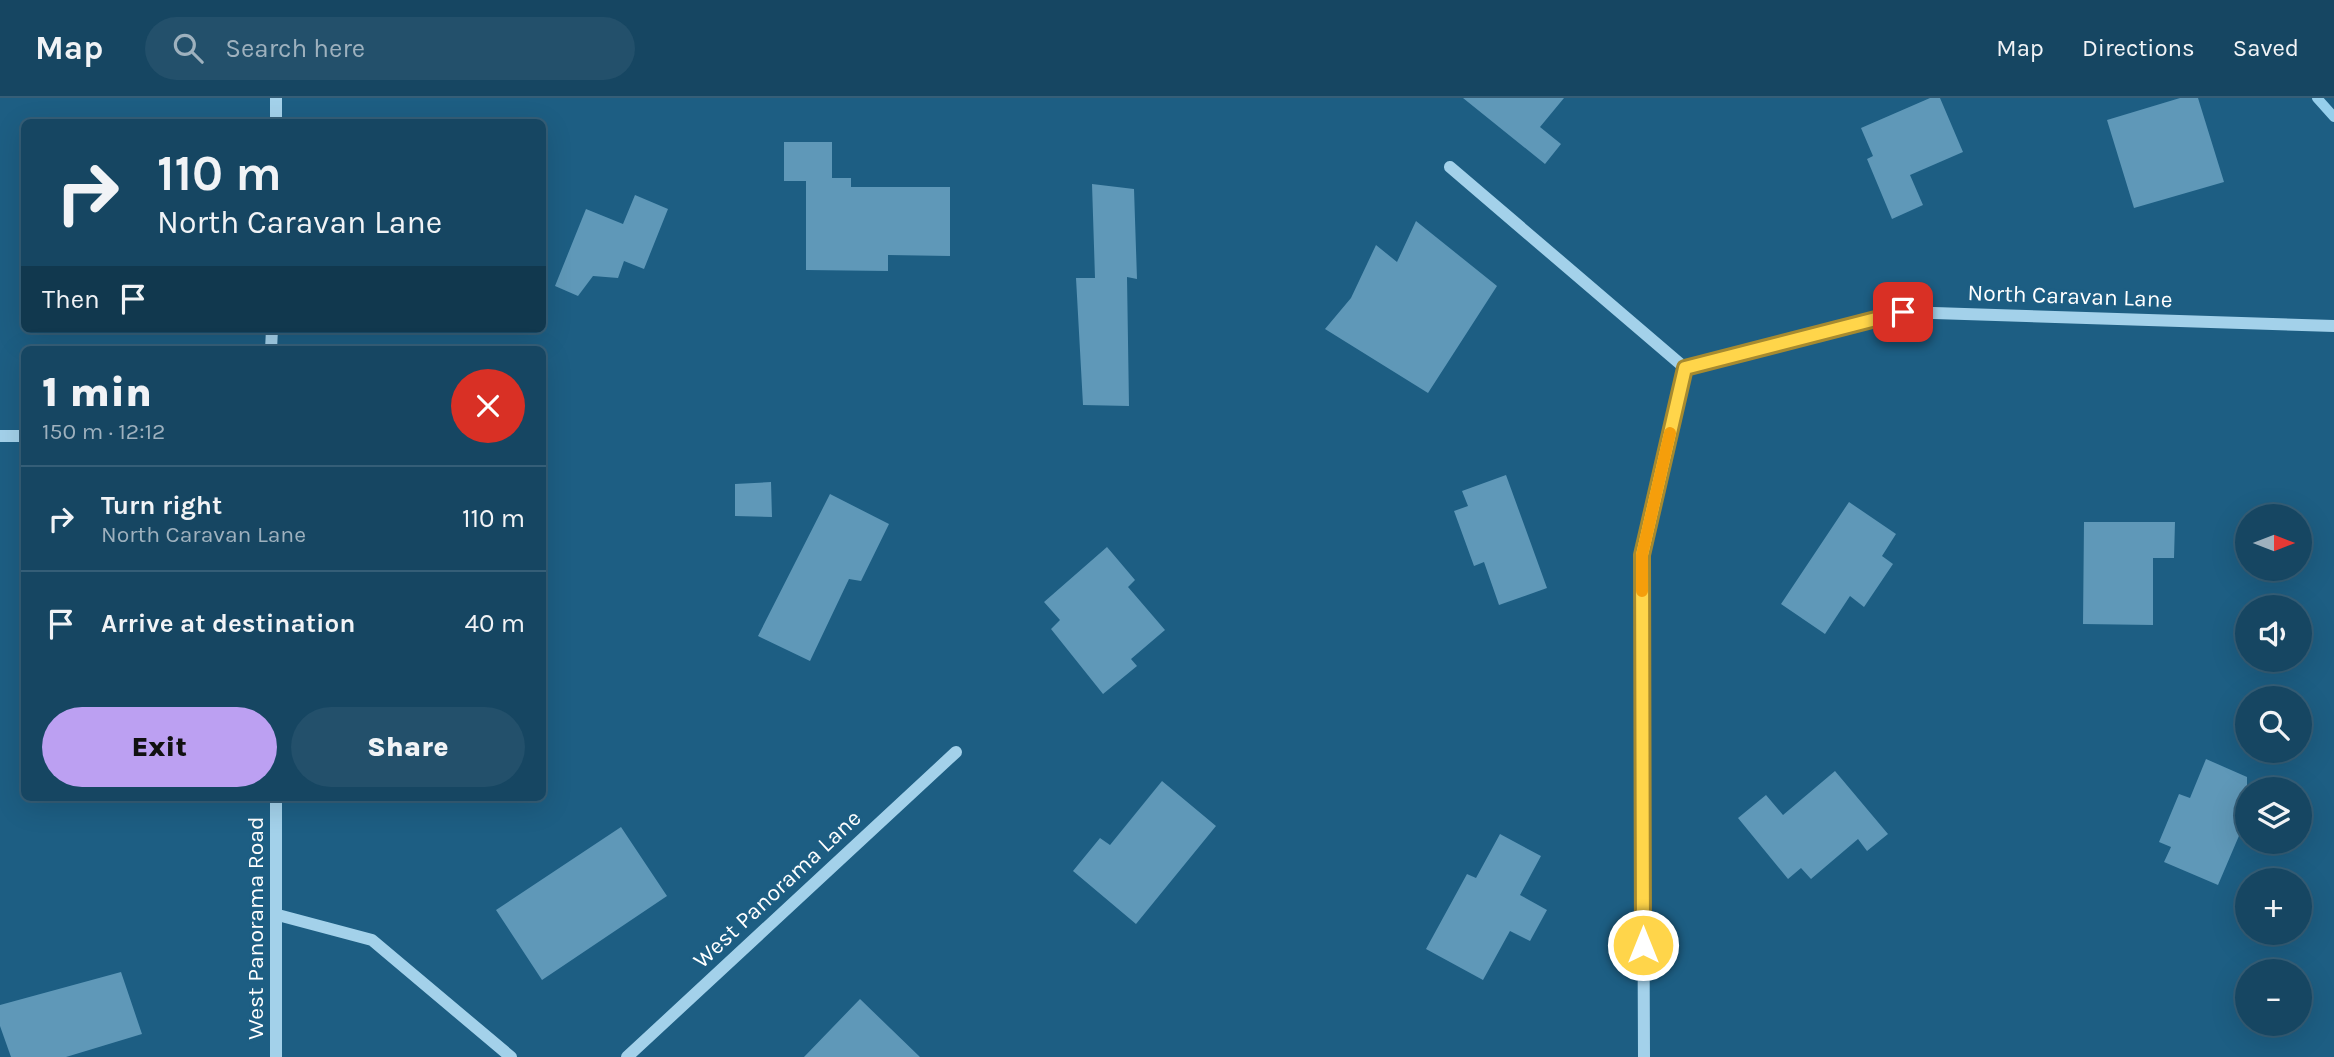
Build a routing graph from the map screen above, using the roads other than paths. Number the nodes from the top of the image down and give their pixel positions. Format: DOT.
graph roads {
  1 [pos="276,98"];
  2 [pos="276,119"];
  3 [pos="1450,167"];
  4 [pos="2334,326"];
  5 [pos="1685,368"];
  6 [pos="0,436"];
  7 [pos="21,436"];
  8 [pos="956,752"];
  9 [pos="276,801"];
  10 [pos="278,915"];
  11 [pos="276,1057"];
  12 [pos="511,1057"];
  13 [pos="627,1057"];
  14 [pos="1644,1057"];
  1 -- 2 [label="street"];
  3 -- 5 [label="street"];
  4 -- 5 [label="street, North Caravan Lane"];
  5 -- 14 [label="street"];
  6 -- 7 [label="street"];
  8 -- 13 [label="street, West Panorama Lane"];
  9 -- 10 [label="street, West Panorama Road"];
  10 -- 11 [label="street, West Panorama Road"];
  10 -- 12 [label="street"];
}
